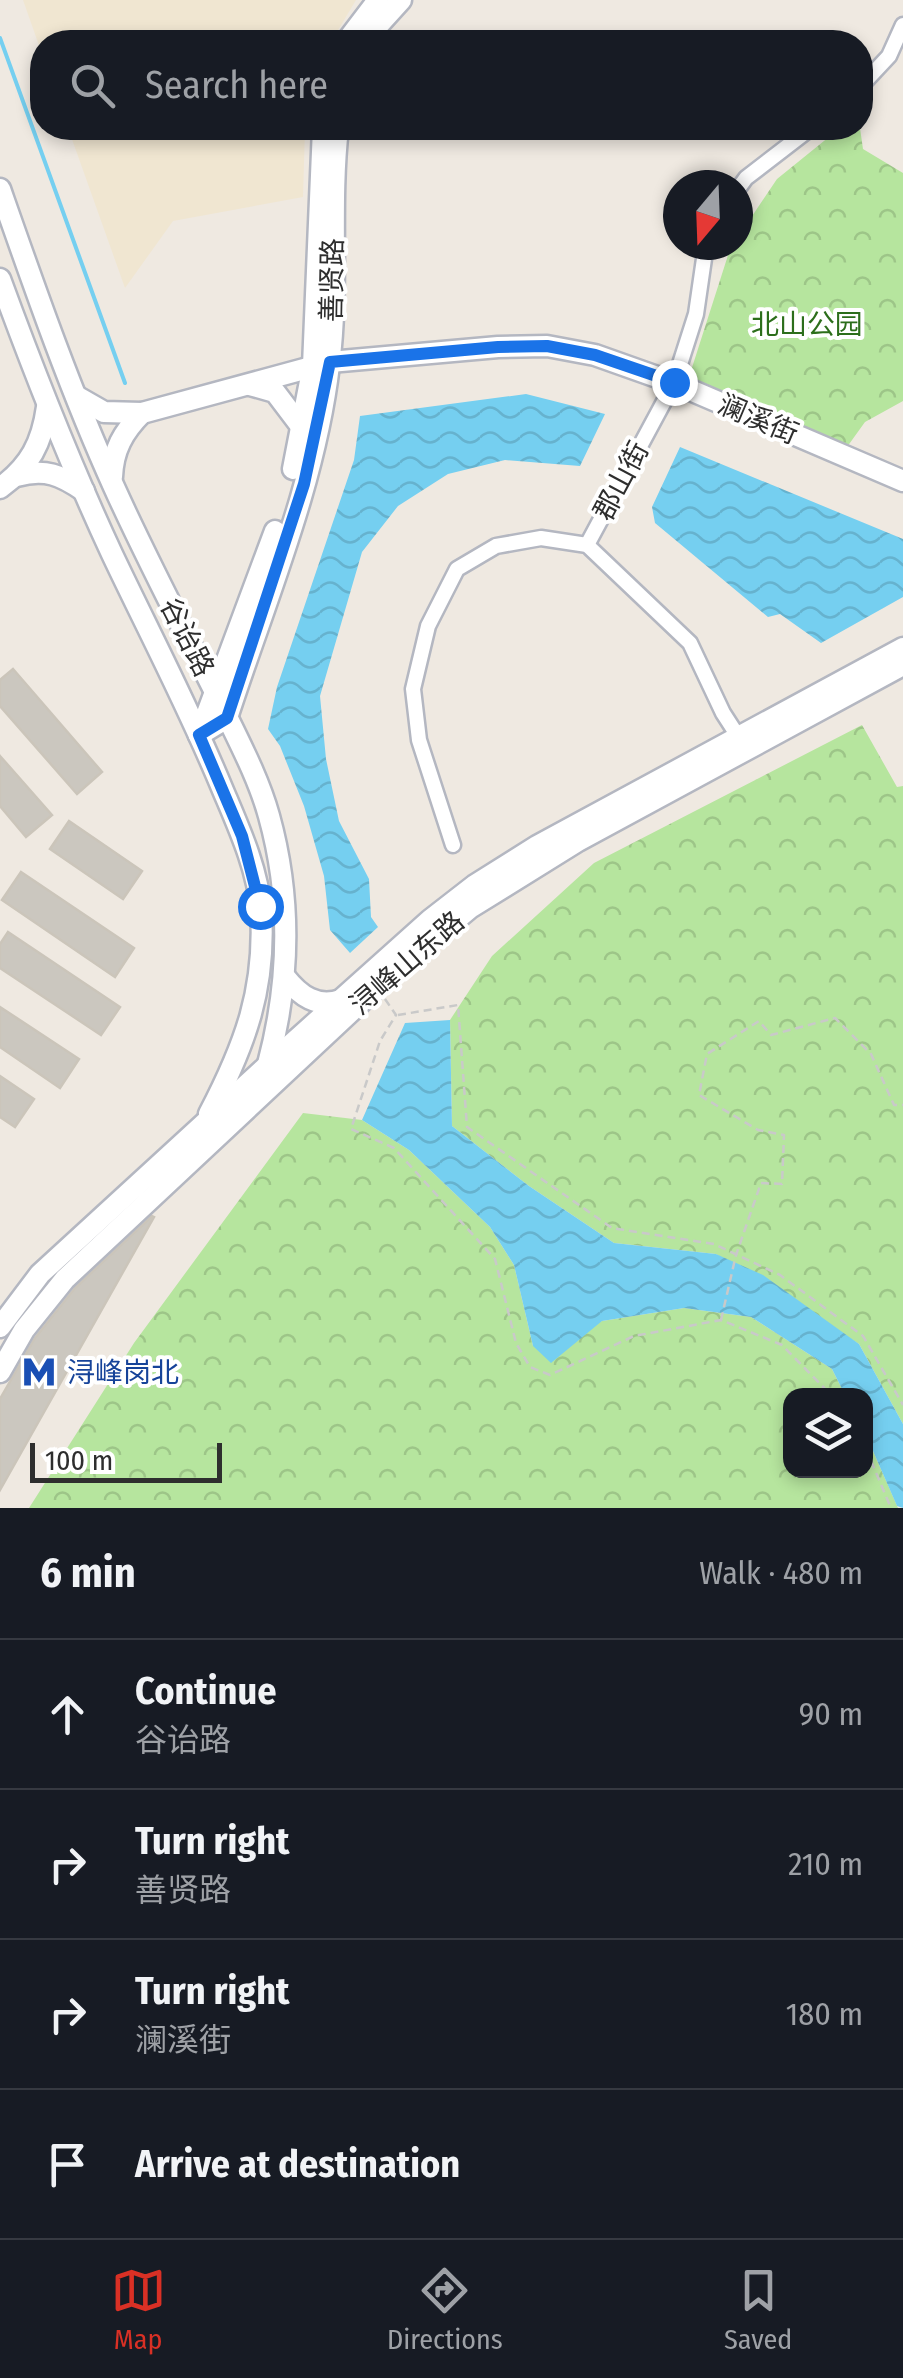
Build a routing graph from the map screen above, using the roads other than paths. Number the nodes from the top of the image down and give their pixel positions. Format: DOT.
graph roads {
  1 [pos="378,0"];
  2 [pos="402,0"];
  3 [pos="903,25"];
  4 [pos="355,30"];
  5 [pos="374,30"];
  6 [pos="873,73"];
  7 [pos="322,140"];
  8 [pos="337,140"];
  9 [pos="795,140"];
  10 [pos="753,173"];
  11 [pos="0,190"];
  12 [pos="704,260"];
  13 [pos="0,279"];
  14 [pos="322,364"];
  15 [pos="674,382"];
  16 [pos="248,385"];
  17 [pos="75,395"];
  18 [pos="47,405"];
  19 [pos="142,413"];
  20 [pos="304,429"];
  21 [pos="903,481"];
  22 [pos="8,482"];
  23 [pos="113,485"];
  24 [pos="84,492"];
  25 [pos="587,545"];
  26 [pos="233,648"];
  27 [pos="903,648"];
  28 [pos="194,649"];
  29 [pos="903,665"];
  30 [pos="216,694"];
  31 [pos="227,718"];
  32 [pos="199,735"];
  33 [pos="743,744"];
  34 [pos="452,845"];
  35 [pos="285,977"];
  36 [pos="258,996"];
  37 [pos="282,999"];
  38 [pos="341,1000"];
  39 [pos="250,1023"];
  40 [pos="276,1070"];
  41 [pos="198,1131"];
  42 [pos="0,1327"];
  43 [pos="0,1372"];
  1 -- 4 [label="street"];
  2 -- 5 [label="street"];
  3 -- 6 [label="street"];
  7 -- 14 [label="street, 善贤路"];
  8 -- 14 [label="street, 善贤路"];
  9 -- 10 [label="street"];
  11 -- 17 [label="street, 谷诒路"];
  12 -- 15 [label="street, 郡山街"];
  13 -- 18 [label="street, 谷诒路"];
  14 -- 15 [label="street, 澜溪街"];
  14 -- 16 [label="street, 澜溪街"];
  14 -- 20 [label="street, 善贤路"];
  14 -- 31 [label="street, 善贤路"];
  15 -- 21 [label="street, 澜溪街"];
  15 -- 25 [label="street, 郡山街"];
  16 -- 19 [label="street, 澜溪街"];
  16 -- 20 [label="street"];
  17 -- 19 [label="street"];
  17 -- 23 [label="street, 谷诒路"];
  18 -- 22 [label="street"];
  18 -- 24 [label="street, 谷诒路"];
  19 -- 23 [label="street"];
  20 -- 26 [label="street, 善贤路"];
  22 -- 24 [label="street"];
  23 -- 28 [label="street, 谷诒路"];
  24 -- 32 [label="street, 谷诒路"];
  25 -- 33 [label="street"];
  25 -- 34 [label="street"];
  26 -- 28 [label="street"];
  26 -- 30 [label="street, 善贤路"];
  27 -- 33 [label="street, 浔峰山东路"];
  28 -- 30 [label="street, 谷诒路"];
  29 -- 33 [label="street, 浔峰山东路"];
  30 -- 31 [label="street, 谷诒路"];
  30 -- 32 [label="street, 善贤路"];
  31 -- 32 [label="street"];
  31 -- 35 [label="street, 谷诒路"];
  32 -- 36 [label="street, 谷诒路"];
  33 -- 38 [label="street, 浔峰山东路"];
  33 -- 40 [label="street, 浔峰山东路"];
  35 -- 37 [label="street, 谷诒路"];
  35 -- 38 [label="street"];
  36 -- 37 [label="street"];
  36 -- 39 [label="street, 谷诒路"];
  37 -- 40 [label="street, 谷诒路"];
  38 -- 40 [label="street, 浔峰山东路"];
  39 -- 40 [label="street"];
  39 -- 41 [label="street, 谷诒路"];
  40 -- 41 [label="street, 浔峰山东路"];
  40 -- 43 [label="street, 谷诒路"];
  41 -- 42 [label="street, 浔峰山东路"];
}
